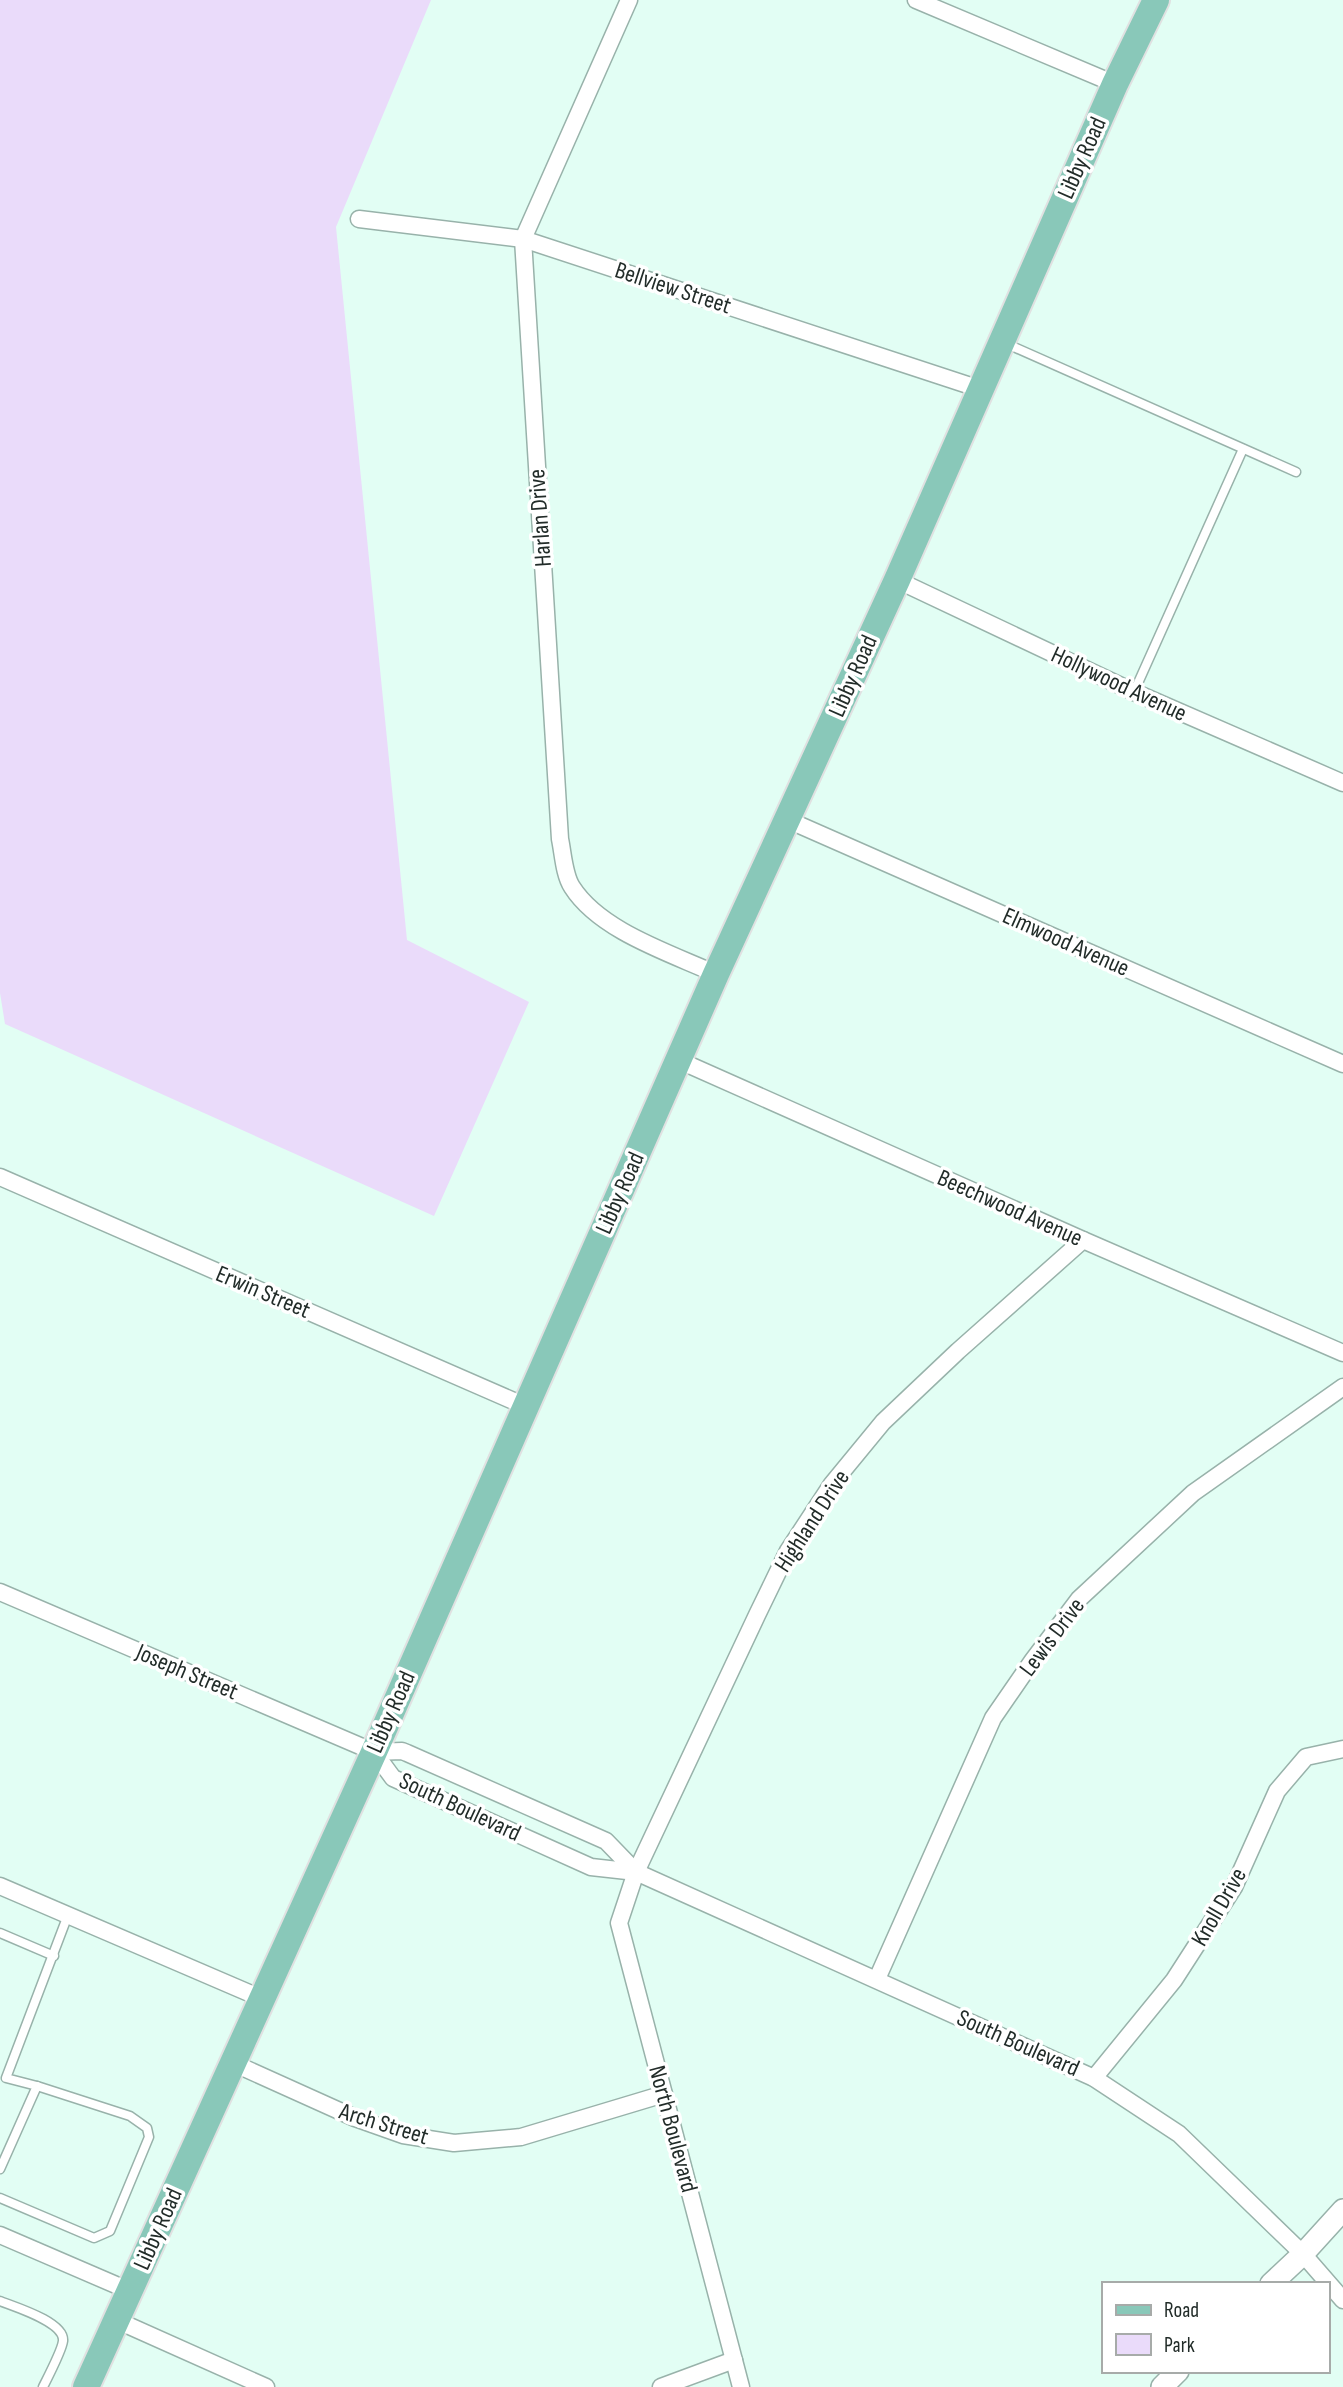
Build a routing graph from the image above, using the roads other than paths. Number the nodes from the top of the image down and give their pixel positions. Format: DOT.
graph roads {
  1 [pos="629,0"];
  2 [pos="916,0"];
  3 [pos="1156,0"];
  4 [pos="1115,84"];
  5 [pos="359,219"];
  6 [pos="523,239"];
  7 [pos="1001,341"];
  8 [pos="980,389"];
  9 [pos="1243,449"];
  10 [pos="1296,472"];
  11 [pos="897,580"];
  12 [pos="1134,692"];
  13 [pos="1343,783"];
  14 [pos="788,820"];
  15 [pos="716,974"];
  16 [pos="678,1060"];
  17 [pos="1343,1064"];
  18 [pos="0,1177"];
  19 [pos="1083,1240"];
  20 [pos="1343,1353"];
  21 [pos="1343,1387"];
  22 [pos="525,1406"];
  23 [pos="0,1592"];
  24 [pos="1343,1749"];
  25 [pos="374,1752"];
  26 [pos="636,1872"];
  27 [pos="0,1886"];
  28 [pos="68,1915"];
  29 [pos="0,1933"];
  30 [pos="54,1956"];
  31 [pos="877,1979"];
  32 [pos="263,1999"];
  33 [pos="233,2063"];
  34 [pos="3,2077"];
  35 [pos="1094,2078"];
  36 [pos="37,2086"];
  37 [pos="664,2094"];
  38 [pos="0,2169"];
  39 [pos="0,2198"];
  40 [pos="1343,2210"];
  41 [pos="0,2235"];
  42 [pos="1303,2255"];
  43 [pos="1273,2282"];
  44 [pos="1327,2282"];
  45 [pos="1329,2284"];
  46 [pos="130,2291"];
  47 [pos="1343,2300"];
  48 [pos="0,2301"];
  49 [pos="116,2320"];
  50 [pos="734,2360"];
  51 [pos="1176,2373"];
  52 [pos="43,2387"];
  53 [pos="86,2387"];
  54 [pos="266,2387"];
  55 [pos="661,2387"];
  56 [pos="741,2387"];
  57 [pos="1162,2387"];
  1 -- 6 [label="street, Harlan Drive"];
  2 -- 4 [label="street"];
  3 -- 4 [label="main road, Libby Road"];
  4 -- 7 [label="main road, Libby Road"];
  5 -- 6 [label="street, Bellview Street"];
  6 -- 8 [label="street, Bellview Street"];
  6 -- 15 [label="street, Harlan Drive"];
  7 -- 8 [label="main road, Libby Road"];
  7 -- 9 [label="lane"];
  8 -- 11 [label="main road, Libby Road"];
  9 -- 10 [label="lane"];
  9 -- 12 [label="lane"];
  11 -- 12 [label="street, Hollywood Avenue"];
  11 -- 14 [label="main road, Libby Road"];
  12 -- 13 [label="street, Hollywood Avenue"];
  14 -- 15 [label="main road, Libby Road"];
  14 -- 17 [label="street, Elmwood Avenue"];
  15 -- 16 [label="main road, Libby Road"];
  16 -- 19 [label="street, Beechwood Avenue"];
  16 -- 22 [label="main road, Libby Road"];
  18 -- 22 [label="street, Erwin Street"];
  19 -- 20 [label="street, Beechwood Avenue"];
  19 -- 26 [label="street, Highland Drive"];
  21 -- 31 [label="street, Lewis Drive"];
  22 -- 25 [label="main road, Libby Road"];
  23 -- 25 [label="street, Joseph Street"];
  24 -- 35 [label="street, Knoll Drive"];
  25 -- 26 [label="street, South Boulevard"];
  25 -- 26 [label="street, South Boulevard"];
  25 -- 32 [label="main road, Libby Road"];
  26 -- 31 [label="street, South Boulevard"];
  26 -- 37 [label="street, North Boulevard"];
  27 -- 28 [label="street"];
  28 -- 30 [label="lane"];
  28 -- 32 [label="street"];
  29 -- 30 [label="lane"];
  30 -- 34 [label="lane"];
  31 -- 35 [label="street, South Boulevard"];
  32 -- 33 [label="main road, Libby Road"];
  33 -- 37 [label="street, Arch Street"];
  33 -- 46 [label="main road, Libby Road"];
  34 -- 36 [label="lane"];
  35 -- 42 [label="street, South Boulevard"];
  36 -- 38 [label="lane"];
  36 -- 39 [label="lane"];
  37 -- 50 [label="street, North Boulevard"];
  40 -- 42 [label="street"];
  41 -- 46 [label="street"];
  42 -- 43 [label="street"];
  42 -- 44 [label="street, South Boulevard"];
  45 -- 47 [label="street, South Boulevard"];
  46 -- 49 [label="main road, Libby Road"];
  48 -- 52 [label="lane"];
  49 -- 53 [label="main road, Libby Road"];
  49 -- 54 [label="street"];
  50 -- 55 [label="street"];
  50 -- 56 [label="street, North Boulevard"];
  51 -- 57 [label="street"];
}
